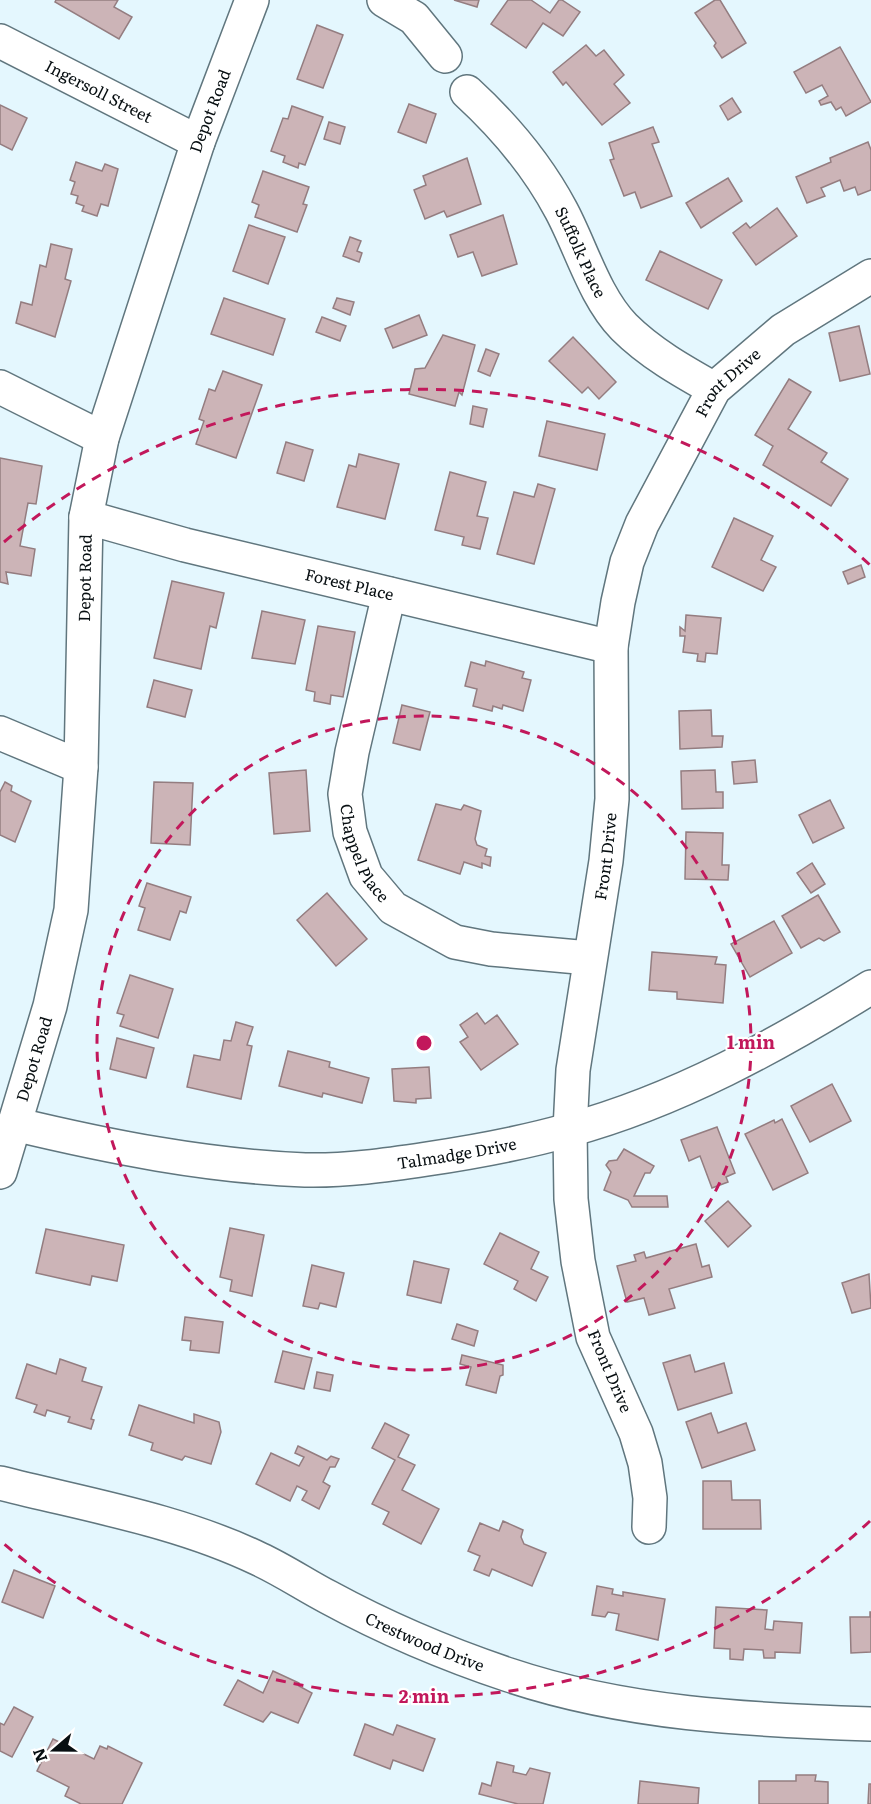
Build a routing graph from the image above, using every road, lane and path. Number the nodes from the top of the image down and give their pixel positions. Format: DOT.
graph roads {
  1 [pos="252,0"];
  2 [pos="384,0"];
  3 [pos="0,41"];
  4 [pos="445,56"];
  5 [pos="467,92"];
  6 [pos="198,142"];
  7 [pos="871,276"];
  8 [pos="0,387"];
  9 [pos="714,389"];
  10 [pos="102,438"];
  11 [pos="86,517"];
  12 [pos="389,594"];
  13 [pos="611,647"];
  14 [pos="0,733"];
  15 [pos="81,766"];
  16 [pos="590,958"];
  17 [pos="871,987"];
  18 [pos="12,1105"];
  19 [pos="570,1130"];
  20 [pos="0,1172"];
  21 [pos="0,1483"];
  22 [pos="649,1527"];
  23 [pos="871,1724"];
  1 -- 6 [label="street, Depot Road"];
  2 -- 4 [label="street"];
  3 -- 6 [label="street, Ingersoll Street"];
  5 -- 9 [label="street, Suffolk Place"];
  6 -- 10 [label="street, Depot Road"];
  7 -- 9 [label="street, Front Drive"];
  8 -- 10 [label="street"];
  9 -- 13 [label="street, Front Drive"];
  10 -- 11 [label="street, Depot Road"];
  11 -- 12 [label="street, Forest Place"];
  11 -- 15 [label="street, Depot Road"];
  12 -- 13 [label="street, Forest Place"];
  12 -- 16 [label="street, Chappel Place"];
  13 -- 16 [label="street, Front Drive"];
  14 -- 15 [label="street"];
  15 -- 18 [label="street, Depot Road"];
  16 -- 19 [label="street, Front Drive"];
  17 -- 19 [label="street, Talmadge Drive"];
  18 -- 19 [label="street, Talmadge Drive"];
  18 -- 20 [label="street, Depot Road"];
  19 -- 22 [label="street, Front Drive"];
  21 -- 23 [label="street, Crestwood Drive"];
}
